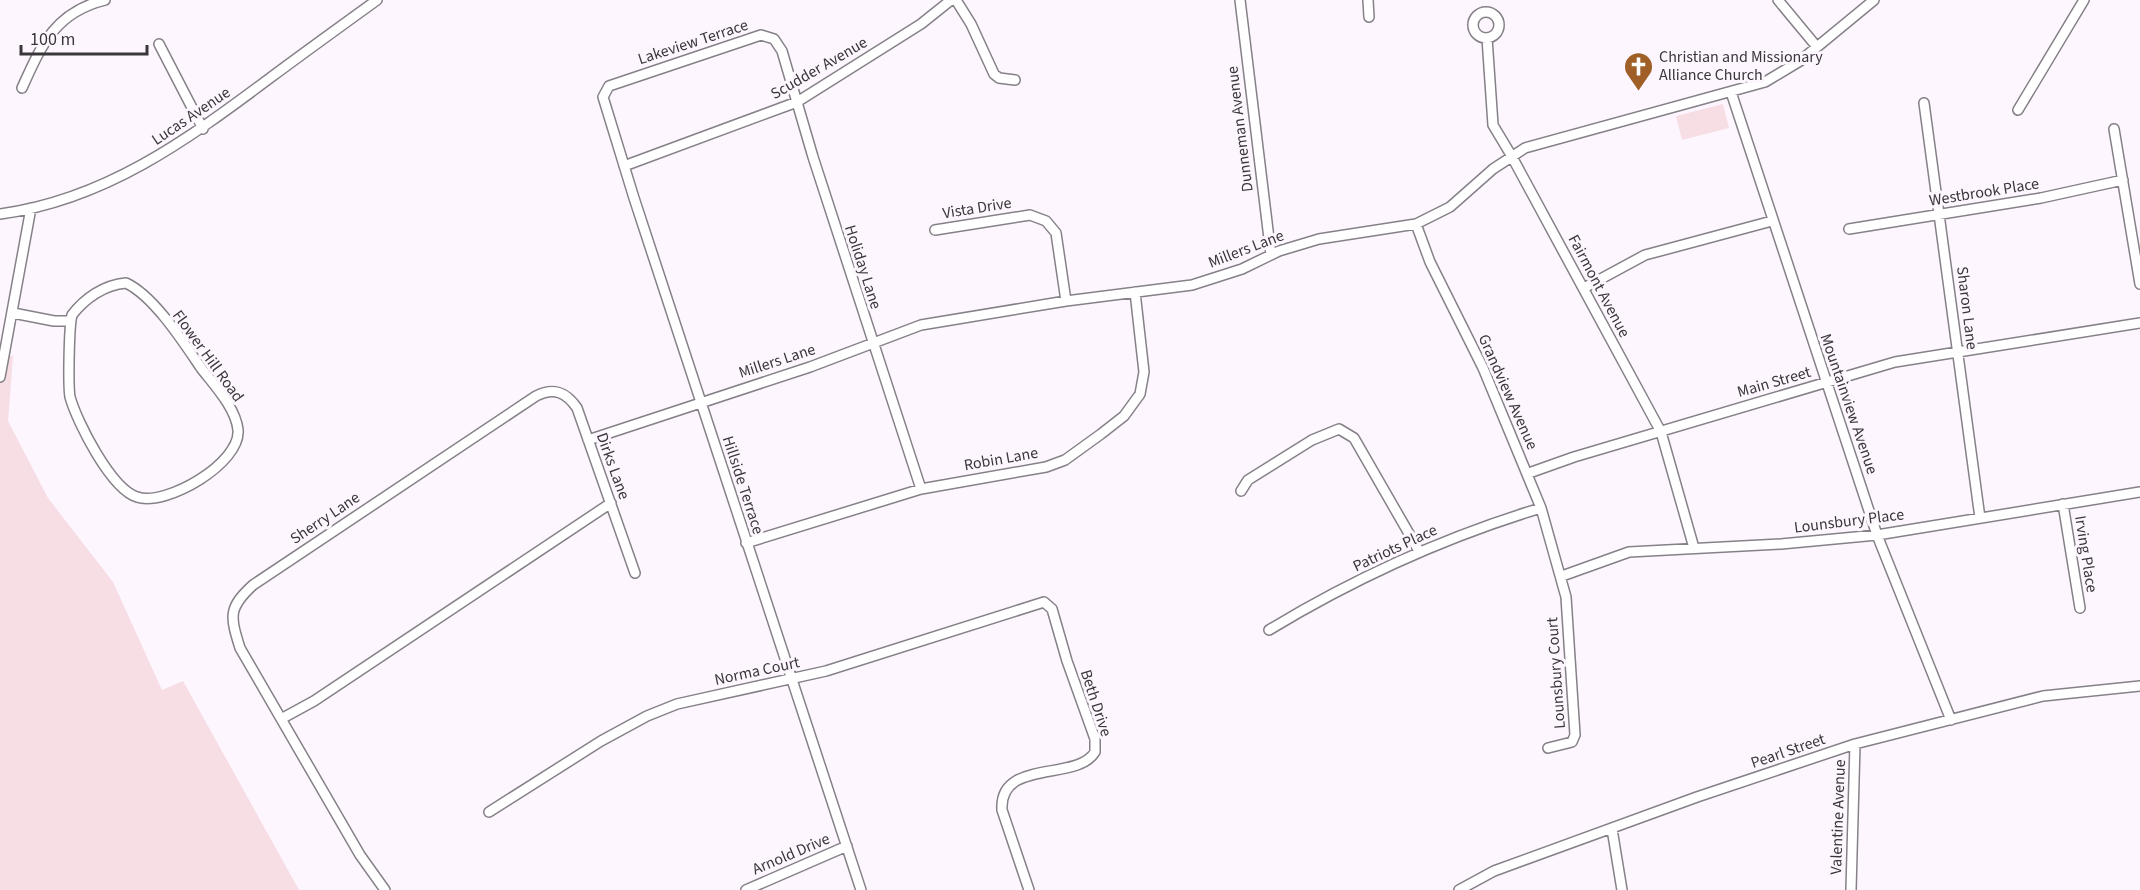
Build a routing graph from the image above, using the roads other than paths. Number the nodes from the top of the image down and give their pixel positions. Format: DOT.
graph roads {
  1 [pos="105,0"];
  2 [pos="376,0"];
  3 [pos="951,0"];
  4 [pos="956,0"];
  5 [pos="1240,0"];
  6 [pos="1368,0"];
  7 [pos="1778,0"];
  8 [pos="1874,0"];
  9 [pos="2084,0"];
  10 [pos="1370,17"];
  11 [pos="1487,38"];
  12 [pos="159,44"];
  13 [pos="1817,47"];
  14 [pos="782,53"];
  15 [pos="1015,80"];
  16 [pos="22,88"];
  17 [pos="606,89"];
  18 [pos="1731,92"];
  19 [pos="797,102"];
  20 [pos="1924,103"];
  21 [pos="2018,110"];
  22 [pos="203,129"];
  23 [pos="2114,129"];
  24 [pos="1511,155"];
  25 [pos="624,166"];
  26 [pos="2123,180"];
  27 [pos="31,208"];
  28 [pos="1940,213"];
  29 [pos="0,214"];
  30 [pos="1772,221"];
  31 [pos="1416,224"];
  32 [pos="1849,229"];
  33 [pos="936,230"];
  34 [pos="1271,255"];
  35 [pos="2140,284"];
  36 [pos="1584,288"];
  37 [pos="1135,292"];
  38 [pos="1065,301"];
  39 [pos="12,313"];
  40 [pos="70,321"];
  41 [pos="2140,323"];
  42 [pos="872,344"];
  43 [pos="1958,352"];
  44 [pos="0,377"];
  45 [pos="1826,383"];
  46 [pos="542,393"];
  47 [pos="701,401"];
  48 [pos="1661,432"];
  49 [pos="588,440"];
  50 [pos="1529,473"];
  51 [pos="921,489"];
  52 [pos="1241,491"];
  53 [pos="2140,492"];
  54 [pos="611,503"];
  55 [pos="2063,504"];
  56 [pos="1541,508"];
  57 [pos="1980,518"];
  58 [pos="1877,535"];
  59 [pos="746,543"];
  60 [pos="1694,548"];
  61 [pos="1419,551"];
  62 [pos="635,573"];
  63 [pos="1562,576"];
  64 [pos="1049,605"];
  65 [pos="2079,608"];
  66 [pos="1269,630"];
  67 [pos="791,680"];
  68 [pos="2140,686"];
  69 [pos="281,719"];
  70 [pos="1951,720"];
  71 [pos="1856,744"];
  72 [pos="1548,748"];
  73 [pos="489,812"];
  74 [pos="1612,829"];
  75 [pos="847,846"];
  76 [pos="385,890"];
  77 [pos="746,890"];
  78 [pos="861,890"];
  79 [pos="1029,890"];
  80 [pos="1459,890"];
  81 [pos="1622,890"];
  82 [pos="1851,890"];
  1 -- 16 [label="street"];
  2 -- 22 [label="street, Lucas Avenue"];
  3 -- 19 [label="street, Scudder Avenue"];
  4 -- 15 [label="street"];
  5 -- 34 [label="street, Dunneman Avenue"];
  6 -- 10 [label="street"];
  7 -- 13 [label="street"];
  8 -- 13 [label="street, Millers Lane"];
  9 -- 21 [label="street"];
  11 -- 24 [label="street, Fairmont Avenue"];
  12 -- 22 [label="street"];
  13 -- 18 [label="street, Millers Lane"];
  14 -- 17 [label="street, Lakeview Terrace"];
  14 -- 19 [label="street, Holiday Lane"];
  17 -- 25 [label="street, Hillside Terrace"];
  18 -- 24 [label="street, Millers Lane"];
  18 -- 30 [label="street, Mountainview Avenue"];
  19 -- 25 [label="street, Scudder Avenue"];
  19 -- 42 [label="street, Holiday Lane"];
  20 -- 28 [label="street, Sharon Lane"];
  22 -- 27 [label="street, Lucas Avenue"];
  23 -- 26 [label="street"];
  24 -- 31 [label="street, Millers Lane"];
  24 -- 36 [label="street, Fairmont Avenue"];
  25 -- 47 [label="street, Hillside Terrace"];
  26 -- 28 [label="street, Westbrook Place"];
  26 -- 35 [label="street"];
  27 -- 29 [label="street, Lucas Avenue"];
  27 -- 39 [label="street"];
  28 -- 32 [label="street, Westbrook Place"];
  28 -- 43 [label="street, Sharon Lane"];
  30 -- 36 [label="street"];
  30 -- 45 [label="street, Mountainview Avenue"];
  31 -- 34 [label="street, Millers Lane"];
  31 -- 50 [label="street, Grandview Avenue"];
  33 -- 38 [label="street, Vista Drive"];
  34 -- 37 [label="street, Millers Lane"];
  36 -- 48 [label="street, Fairmont Avenue"];
  37 -- 38 [label="street, Millers Lane"];
  37 -- 51 [label="street, Robin Lane"];
  38 -- 42 [label="street, Millers Lane"];
  39 -- 40 [label="street"];
  39 -- 44 [label="street"];
  40 -- 40 [label="street, Flower Hill Road"];
  41 -- 43 [label="street, Main Street"];
  42 -- 47 [label="street, Millers Lane"];
  42 -- 51 [label="street, Holiday Lane"];
  43 -- 45 [label="street, Main Street"];
  43 -- 57 [label="street, Sharon Lane"];
  45 -- 48 [label="street, Main Street"];
  45 -- 58 [label="street, Mountainview Avenue"];
  46 -- 49 [label="street, Dirks Lane"];
  46 -- 69 [label="street, Sherry Lane"];
  47 -- 49 [label="street, Millers Lane"];
  47 -- 59 [label="street, Hillside Terrace"];
  48 -- 50 [label="street, Main Street"];
  48 -- 60 [label="street, Fairmont Avenue"];
  49 -- 54 [label="street, Dirks Lane"];
  50 -- 56 [label="street, Grandview Avenue"];
  51 -- 59 [label="street, Robin Lane"];
  52 -- 61 [label="street"];
  53 -- 55 [label="street, Lounsbury Place"];
  54 -- 62 [label="street, Dirks Lane"];
  54 -- 69 [label="street"];
  55 -- 57 [label="street, Lounsbury Place"];
  55 -- 65 [label="street, Irving Place"];
  56 -- 61 [label="street, Patriots Place"];
  56 -- 63 [label="street, Grandview Avenue"];
  57 -- 58 [label="street, Lounsbury Place"];
  58 -- 60 [label="street, Lounsbury Place"];
  58 -- 70 [label="street, Mountainview Avenue"];
  59 -- 67 [label="street, Hillside Terrace"];
  60 -- 63 [label="street, Lounsbury Place"];
  61 -- 66 [label="street, Patriots Place"];
  63 -- 72 [label="street, Lounsbury Court"];
  64 -- 67 [label="street, Norma Court"];
  64 -- 79 [label="street, Beth Drive"];
  67 -- 73 [label="street, Norma Court"];
  67 -- 75 [label="street, Hillside Terrace"];
  68 -- 70 [label="street, Pearl Street"];
  69 -- 76 [label="street, Sherry Lane"];
  70 -- 71 [label="street, Pearl Street"];
  71 -- 74 [label="street, Pearl Street"];
  71 -- 82 [label="street, Valentine Avenue"];
  74 -- 80 [label="street, Pearl Street"];
  74 -- 81 [label="street"];
  75 -- 77 [label="street, Arnold Drive"];
  75 -- 78 [label="street, Hillside Terrace"];
}
